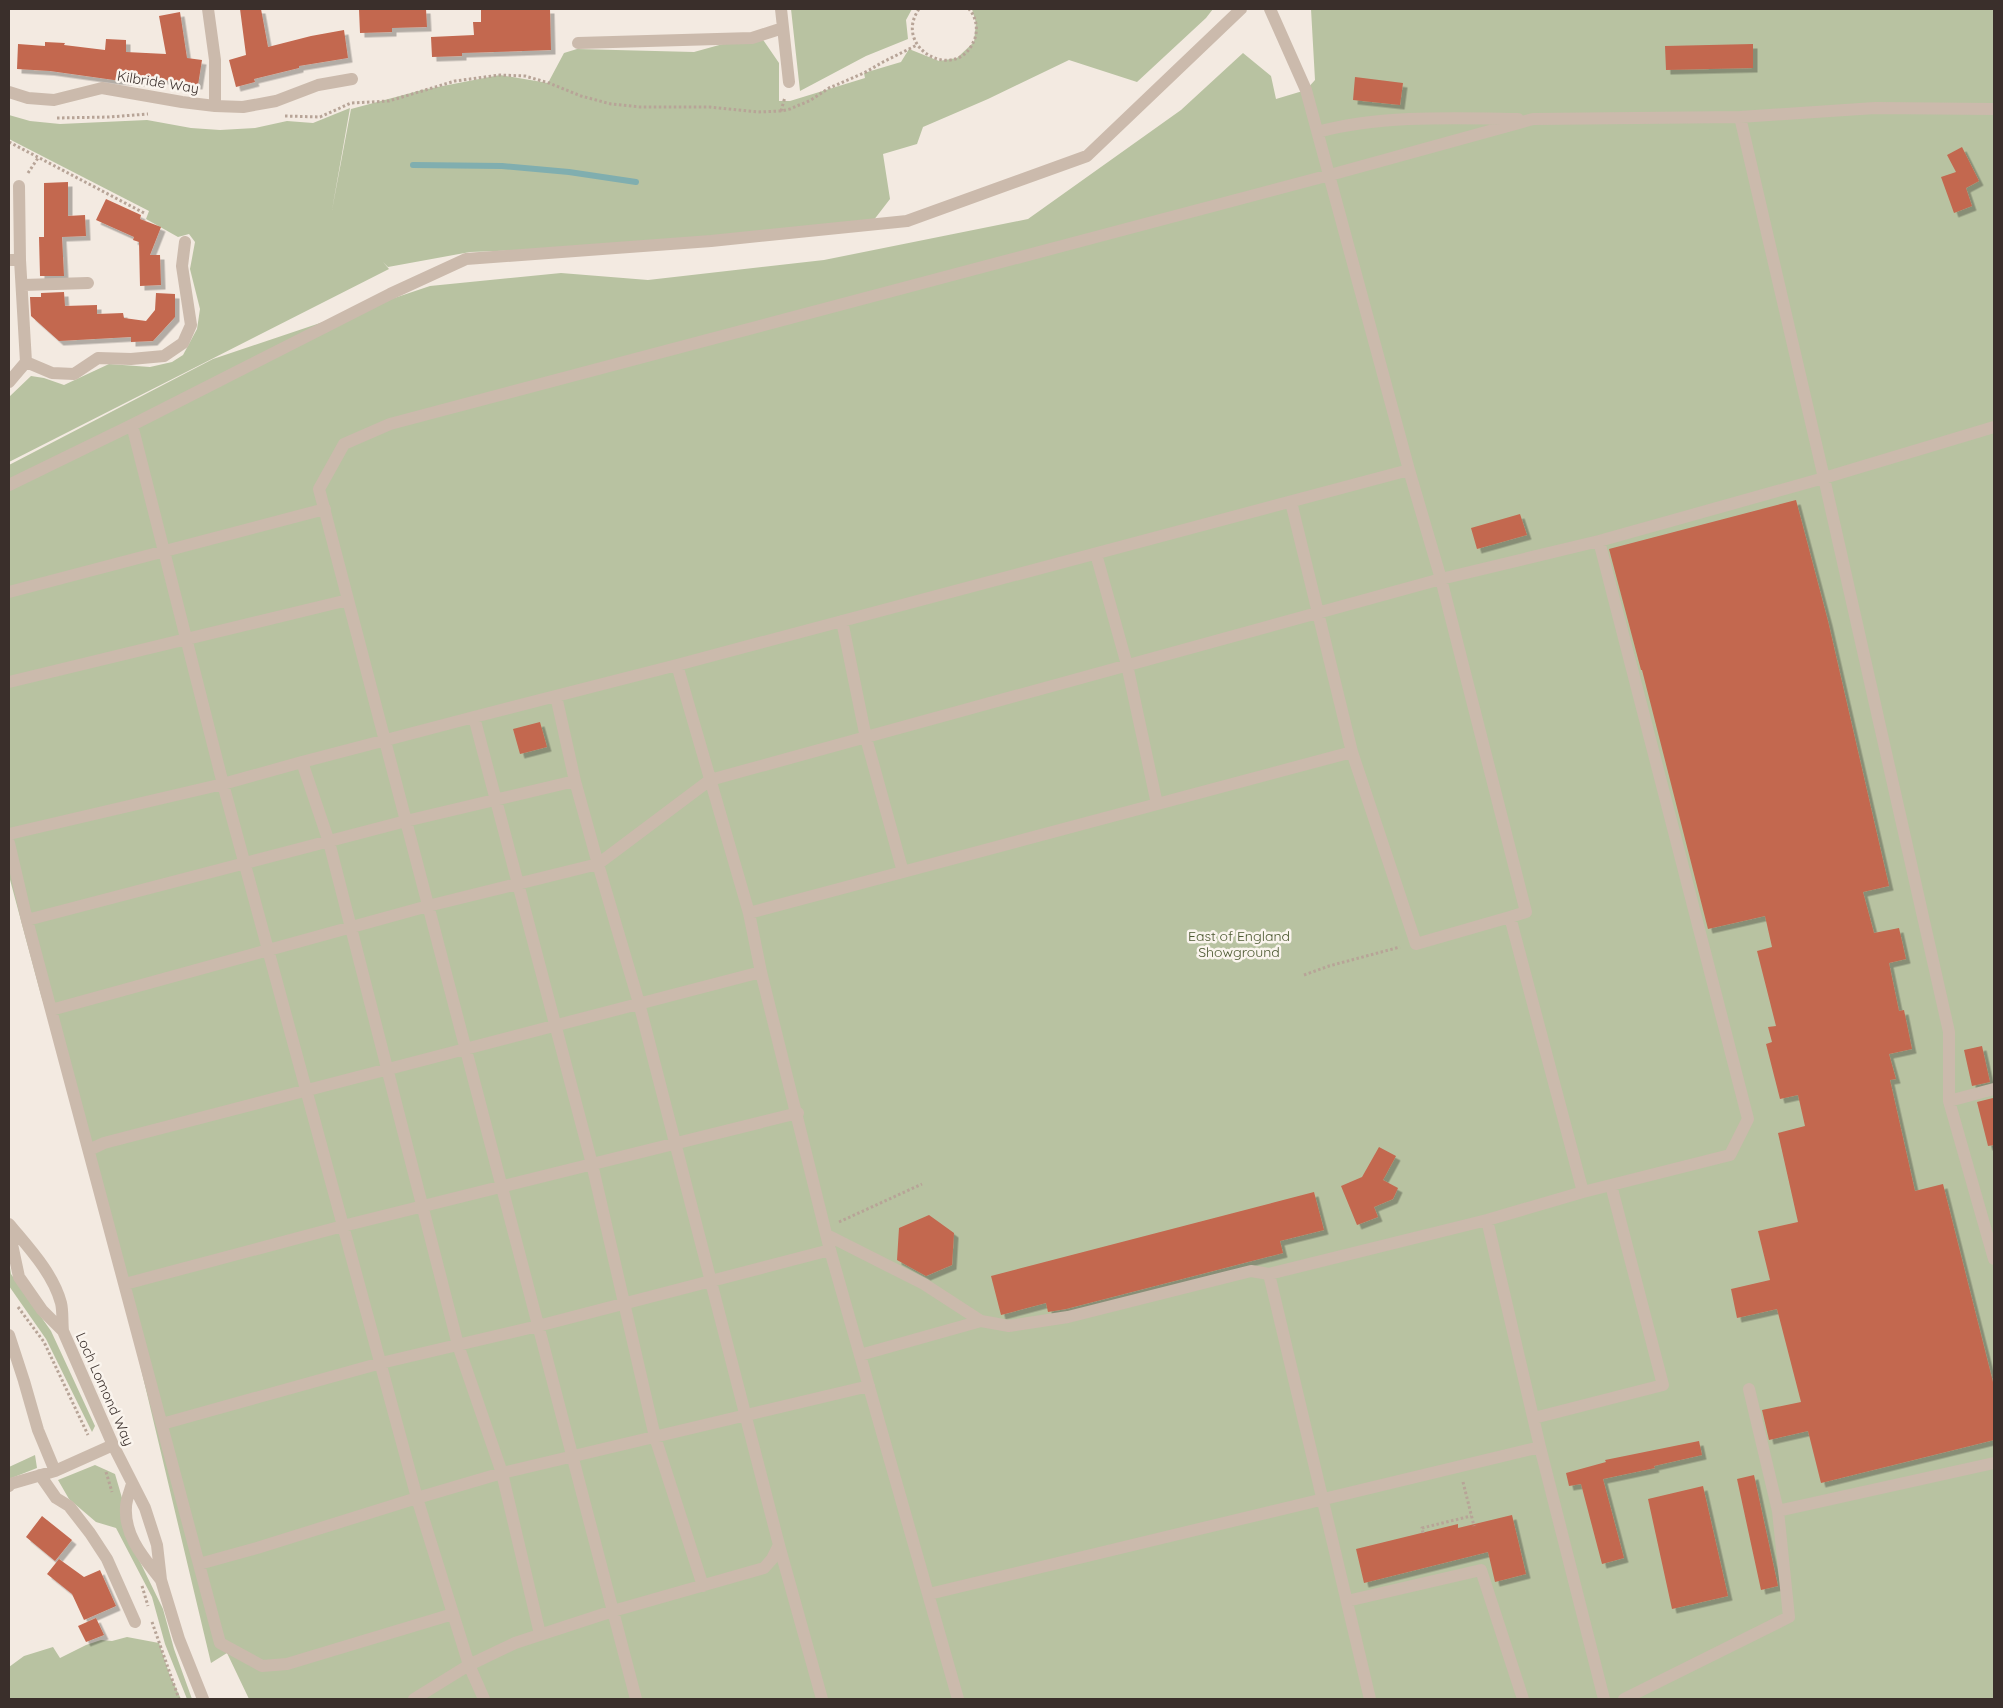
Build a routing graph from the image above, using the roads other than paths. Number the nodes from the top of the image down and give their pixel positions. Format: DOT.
graph roads {
  1 [pos="208,9"];
  2 [pos="781,9"];
  3 [pos="1241,9"];
  4 [pos="1270,9"];
  5 [pos="783,28"];
  6 [pos="578,43"];
  7 [pos="352,79"];
  8 [pos="789,82"];
  9 [pos="9,92"];
  10 [pos="215,106"];
  11 [pos="1994,109"];
  12 [pos="1740,117"];
  13 [pos="1533,119"];
  14 [pos="1318,132"];
  15 [pos="1330,175"];
  16 [pos="19,186"];
  17 [pos="185,242"];
  18 [pos="15,260"];
  19 [pos="88,283"];
  20 [pos="23,285"];
  21 [pos="26,362"];
  22 [pos="9,382"];
  23 [pos="132,425"];
  24 [pos="1994,427"];
  25 [pos="1409,470"];
  26 [pos="1824,478"];
  27 [pos="9,485"];
  28 [pos="1291,502"];
  29 [pos="325,509"];
  30 [pos="1599,541"];
  31 [pos="165,552"];
  32 [pos="1096,554"];
  33 [pos="1441,579"];
  34 [pos="9,592"];
  35 [pos="348,600"];
  36 [pos="1318,613"];
  37 [pos="842,621"];
  38 [pos="187,639"];
  39 [pos="677,665"];
  40 [pos="1127,665"];
  41 [pos="9,682"];
  42 [pos="556,696"];
  43 [pos="474,717"];
  44 [pos="866,738"];
  45 [pos="384,739"];
  46 [pos="1352,752"];
  47 [pos="302,762"];
  48 [pos="710,780"];
  49 [pos="576,781"];
  50 [pos="224,784"];
  51 [pos="495,800"];
  52 [pos="1157,804"];
  53 [pos="406,821"];
  54 [pos="9,834"];
  55 [pos="328,842"];
  56 [pos="9,843"];
  57 [pos="245,864"];
  58 [pos="598,864"];
  59 [pos="903,872"];
  60 [pos="518,884"];
  61 [pos="428,906"];
  62 [pos="749,913"];
  63 [pos="1510,916"];
  64 [pos="27,920"];
  65 [pos="351,927"];
  66 [pos="269,949"];
  67 [pos="761,972"];
  68 [pos="640,1003"];
  69 [pos="51,1010"];
  70 [pos="557,1024"];
  71 [pos="465,1048"];
  72 [pos="388,1069"];
  73 [pos="1994,1089"];
  74 [pos="307,1091"];
  75 [pos="1949,1100"];
  76 [pos="798,1113"];
  77 [pos="676,1143"];
  78 [pos="89,1150"];
  79 [pos="592,1164"];
  80 [pos="1612,1185"];
  81 [pos="501,1187"];
  82 [pos="1583,1192"];
  83 [pos="423,1206"];
  84 [pos="1487,1220"];
  85 [pos="9,1223"];
  86 [pos="343,1226"];
  87 [pos="9,1230"];
  88 [pos="827,1235"];
  89 [pos="830,1250"];
  90 [pos="1994,1259"];
  91 [pos="1269,1274"];
  92 [pos="710,1281"];
  93 [pos="125,1284"];
  94 [pos="624,1304"];
  95 [pos="981,1321"];
  96 [pos="538,1326"];
  97 [pos="63,1331"];
  98 [pos="9,1335"];
  99 [pos="458,1345"];
  100 [pos="860,1355"];
  101 [pos="381,1363"];
  102 [pos="869,1386"];
  103 [pos="1749,1389"];
  104 [pos="745,1415"];
  105 [pos="1534,1418"];
  106 [pos="162,1424"];
  107 [pos="655,1437"];
  108 [pos="114,1445"];
  109 [pos="1540,1447"];
  110 [pos="572,1457"];
  111 [pos="1994,1464"];
  112 [pos="55,1471"];
  113 [pos="502,1473"];
  114 [pos="40,1474"];
  115 [pos="132,1484"];
  116 [pos="9,1486"];
  117 [pos="417,1498"];
  118 [pos="1321,1500"];
  119 [pos="1778,1510"];
  120 [pos="779,1545"];
  121 [pos="199,1564"];
  122 [pos="764,1568"];
  123 [pos="161,1580"];
  124 [pos="789,1582"];
  125 [pos="703,1586"];
  126 [pos="929,1594"];
  127 [pos="1347,1601"];
  128 [pos="613,1611"];
  129 [pos="453,1614"];
  130 [pos="134,1622"];
  131 [pos="540,1634"];
  132 [pos="469,1666"];
  133 [pos="1366,1698"];
  134 [pos="203,1699"];
  135 [pos="414,1699"];
  136 [pos="484,1699"];
  137 [pos="636,1699"];
  138 [pos="822,1699"];
  139 [pos="958,1699"];
  140 [pos="1523,1699"];
  141 [pos="1604,1699"];
  142 [pos="1624,1699"];
  1 -- 10 [label="street, Kilbride Way"];
  2 -- 5 [label="street"];
  3 -- 23 [label="street"];
  4 -- 14 [label="street"];
  5 -- 6 [label="street"];
  5 -- 8 [label="street"];
  7 -- 10 [label="street, Kilbride Way"];
  9 -- 10 [label="street, Kilbride Way"];
  11 -- 12 [label="street"];
  12 -- 13 [label="street"];
  12 -- 26 [label="street"];
  13 -- 14 [label="street"];
  13 -- 15 [label="street"];
  14 -- 15 [label="street"];
  15 -- 25 [label="street"];
  15 -- 29 [label="street"];
  16 -- 18 [label="street"];
  17 -- 21 [label="street"];
  18 -- 20 [label="street"];
  19 -- 20 [label="street"];
  20 -- 21 [label="street"];
  21 -- 22 [label="street"];
  23 -- 27 [label="street"];
  23 -- 31 [label="street"];
  24 -- 26 [label="street"];
  25 -- 28 [label="street"];
  25 -- 33 [label="street"];
  26 -- 30 [label="street"];
  26 -- 75 [label="street"];
  28 -- 32 [label="street"];
  28 -- 36 [label="street"];
  29 -- 31 [label="street"];
  29 -- 35 [label="street"];
  30 -- 33 [label="street"];
  30 -- 80 [label="street"];
  31 -- 34 [label="street"];
  31 -- 38 [label="street"];
  32 -- 37 [label="street"];
  32 -- 40 [label="street"];
  33 -- 36 [label="street"];
  33 -- 63 [label="street"];
  35 -- 38 [label="street"];
  35 -- 45 [label="street"];
  36 -- 40 [label="street"];
  36 -- 46 [label="street"];
  37 -- 39 [label="street"];
  37 -- 44 [label="street"];
  38 -- 41 [label="street"];
  38 -- 50 [label="street"];
  39 -- 42 [label="street"];
  39 -- 48 [label="street"];
  40 -- 44 [label="street"];
  40 -- 52 [label="street"];
  42 -- 43 [label="street"];
  42 -- 49 [label="street"];
  43 -- 45 [label="street"];
  43 -- 51 [label="street"];
  44 -- 48 [label="street"];
  44 -- 59 [label="street"];
  45 -- 47 [label="street"];
  45 -- 53 [label="street"];
  46 -- 52 [label="street"];
  46 -- 63 [label="street"];
  47 -- 50 [label="street"];
  47 -- 55 [label="street"];
  48 -- 58 [label="street"];
  48 -- 62 [label="street"];
  49 -- 51 [label="street"];
  49 -- 58 [label="street"];
  50 -- 54 [label="street"];
  50 -- 57 [label="street"];
  51 -- 53 [label="street"];
  51 -- 60 [label="street"];
  52 -- 59 [label="street"];
  53 -- 55 [label="street"];
  53 -- 61 [label="street"];
  55 -- 57 [label="street"];
  55 -- 65 [label="street"];
  56 -- 64 [label="street"];
  57 -- 64 [label="street"];
  57 -- 66 [label="street"];
  58 -- 60 [label="street"];
  58 -- 68 [label="street"];
  59 -- 62 [label="street"];
  60 -- 61 [label="street"];
  60 -- 70 [label="street"];
  61 -- 65 [label="street"];
  61 -- 71 [label="street"];
  62 -- 67 [label="street"];
  63 -- 82 [label="street"];
  64 -- 69 [label="street"];
  65 -- 66 [label="street"];
  65 -- 72 [label="street"];
  66 -- 69 [label="street"];
  66 -- 74 [label="street"];
  67 -- 68 [label="street"];
  67 -- 76 [label="street"];
  68 -- 70 [label="street"];
  68 -- 77 [label="street"];
  69 -- 78 [label="street"];
  70 -- 71 [label="street"];
  70 -- 79 [label="street"];
  71 -- 72 [label="street"];
  71 -- 81 [label="street"];
  72 -- 74 [label="street"];
  72 -- 83 [label="street"];
  73 -- 75 [label="street"];
  74 -- 78 [label="street"];
  74 -- 86 [label="street"];
  75 -- 90 [label="street"];
  76 -- 77 [label="street"];
  76 -- 88 [label="street"];
  77 -- 79 [label="street"];
  77 -- 92 [label="street"];
  78 -- 93 [label="street"];
  79 -- 81 [label="street"];
  79 -- 94 [label="street"];
  80 -- 82 [label="street"];
  80 -- 105 [label="street"];
  81 -- 83 [label="street"];
  81 -- 96 [label="street"];
  82 -- 84 [label="street"];
  83 -- 86 [label="street"];
  83 -- 99 [label="street"];
  84 -- 91 [label="street"];
  84 -- 105 [label="street"];
  85 -- 97 [label="street"];
  86 -- 93 [label="street"];
  86 -- 101 [label="street"];
  87 -- 97 [label="street, Loch Lomond Way"];
  88 -- 89 [label="street"];
  88 -- 95 [label="street"];
  89 -- 92 [label="street"];
  89 -- 100 [label="street"];
  91 -- 95 [label="street"];
  91 -- 118 [label="street"];
  92 -- 94 [label="street"];
  92 -- 104 [label="street"];
  93 -- 106 [label="street"];
  94 -- 96 [label="street"];
  94 -- 107 [label="street"];
  95 -- 100 [label="street"];
  96 -- 99 [label="street"];
  96 -- 110 [label="street"];
  97 -- 108 [label="street, Loch Lomond Way"];
  98 -- 112 [label="street"];
  99 -- 101 [label="street"];
  99 -- 113 [label="street"];
  100 -- 102 [label="street"];
  101 -- 106 [label="street"];
  101 -- 117 [label="street"];
  102 -- 104 [label="street"];
  102 -- 126 [label="street"];
  103 -- 119 [label="street"];
  104 -- 107 [label="street"];
  104 -- 120 [label="street"];
  105 -- 109 [label="street"];
  106 -- 121 [label="street"];
  107 -- 110 [label="street"];
  107 -- 125 [label="street"];
  108 -- 112 [label="street"];
  108 -- 115 [label="street, Loch Lomond Way"];
  109 -- 118 [label="street"];
  109 -- 141 [label="street"];
  110 -- 113 [label="street"];
  110 -- 128 [label="street"];
  111 -- 119 [label="street"];
  112 -- 114 [label="street"];
  113 -- 117 [label="street"];
  113 -- 131 [label="street"];
  114 -- 116 [label="street"];
  114 -- 130 [label="street"];
  115 -- 123 [label="street, Loch Lomond Way"];
  115 -- 123 [label="street, Loch Lomond Way"];
  117 -- 121 [label="street"];
  117 -- 129 [label="street"];
  118 -- 126 [label="street"];
  118 -- 127 [label="street"];
  119 -- 142 [label="street"];
  120 -- 122 [label="street"];
  120 -- 124 [label="street"];
  121 -- 129 [label="street"];
  122 -- 124 [label="street"];
  122 -- 125 [label="street"];
  123 -- 134 [label="street, Loch Lomond Way"];
  124 -- 138 [label="street"];
  125 -- 128 [label="street"];
  126 -- 139 [label="street"];
  127 -- 133 [label="street"];
  127 -- 140 [label="street"];
  128 -- 131 [label="street"];
  128 -- 137 [label="street"];
  129 -- 132 [label="street"];
  131 -- 132 [label="street"];
  132 -- 135 [label="street"];
  132 -- 136 [label="street"];
}
